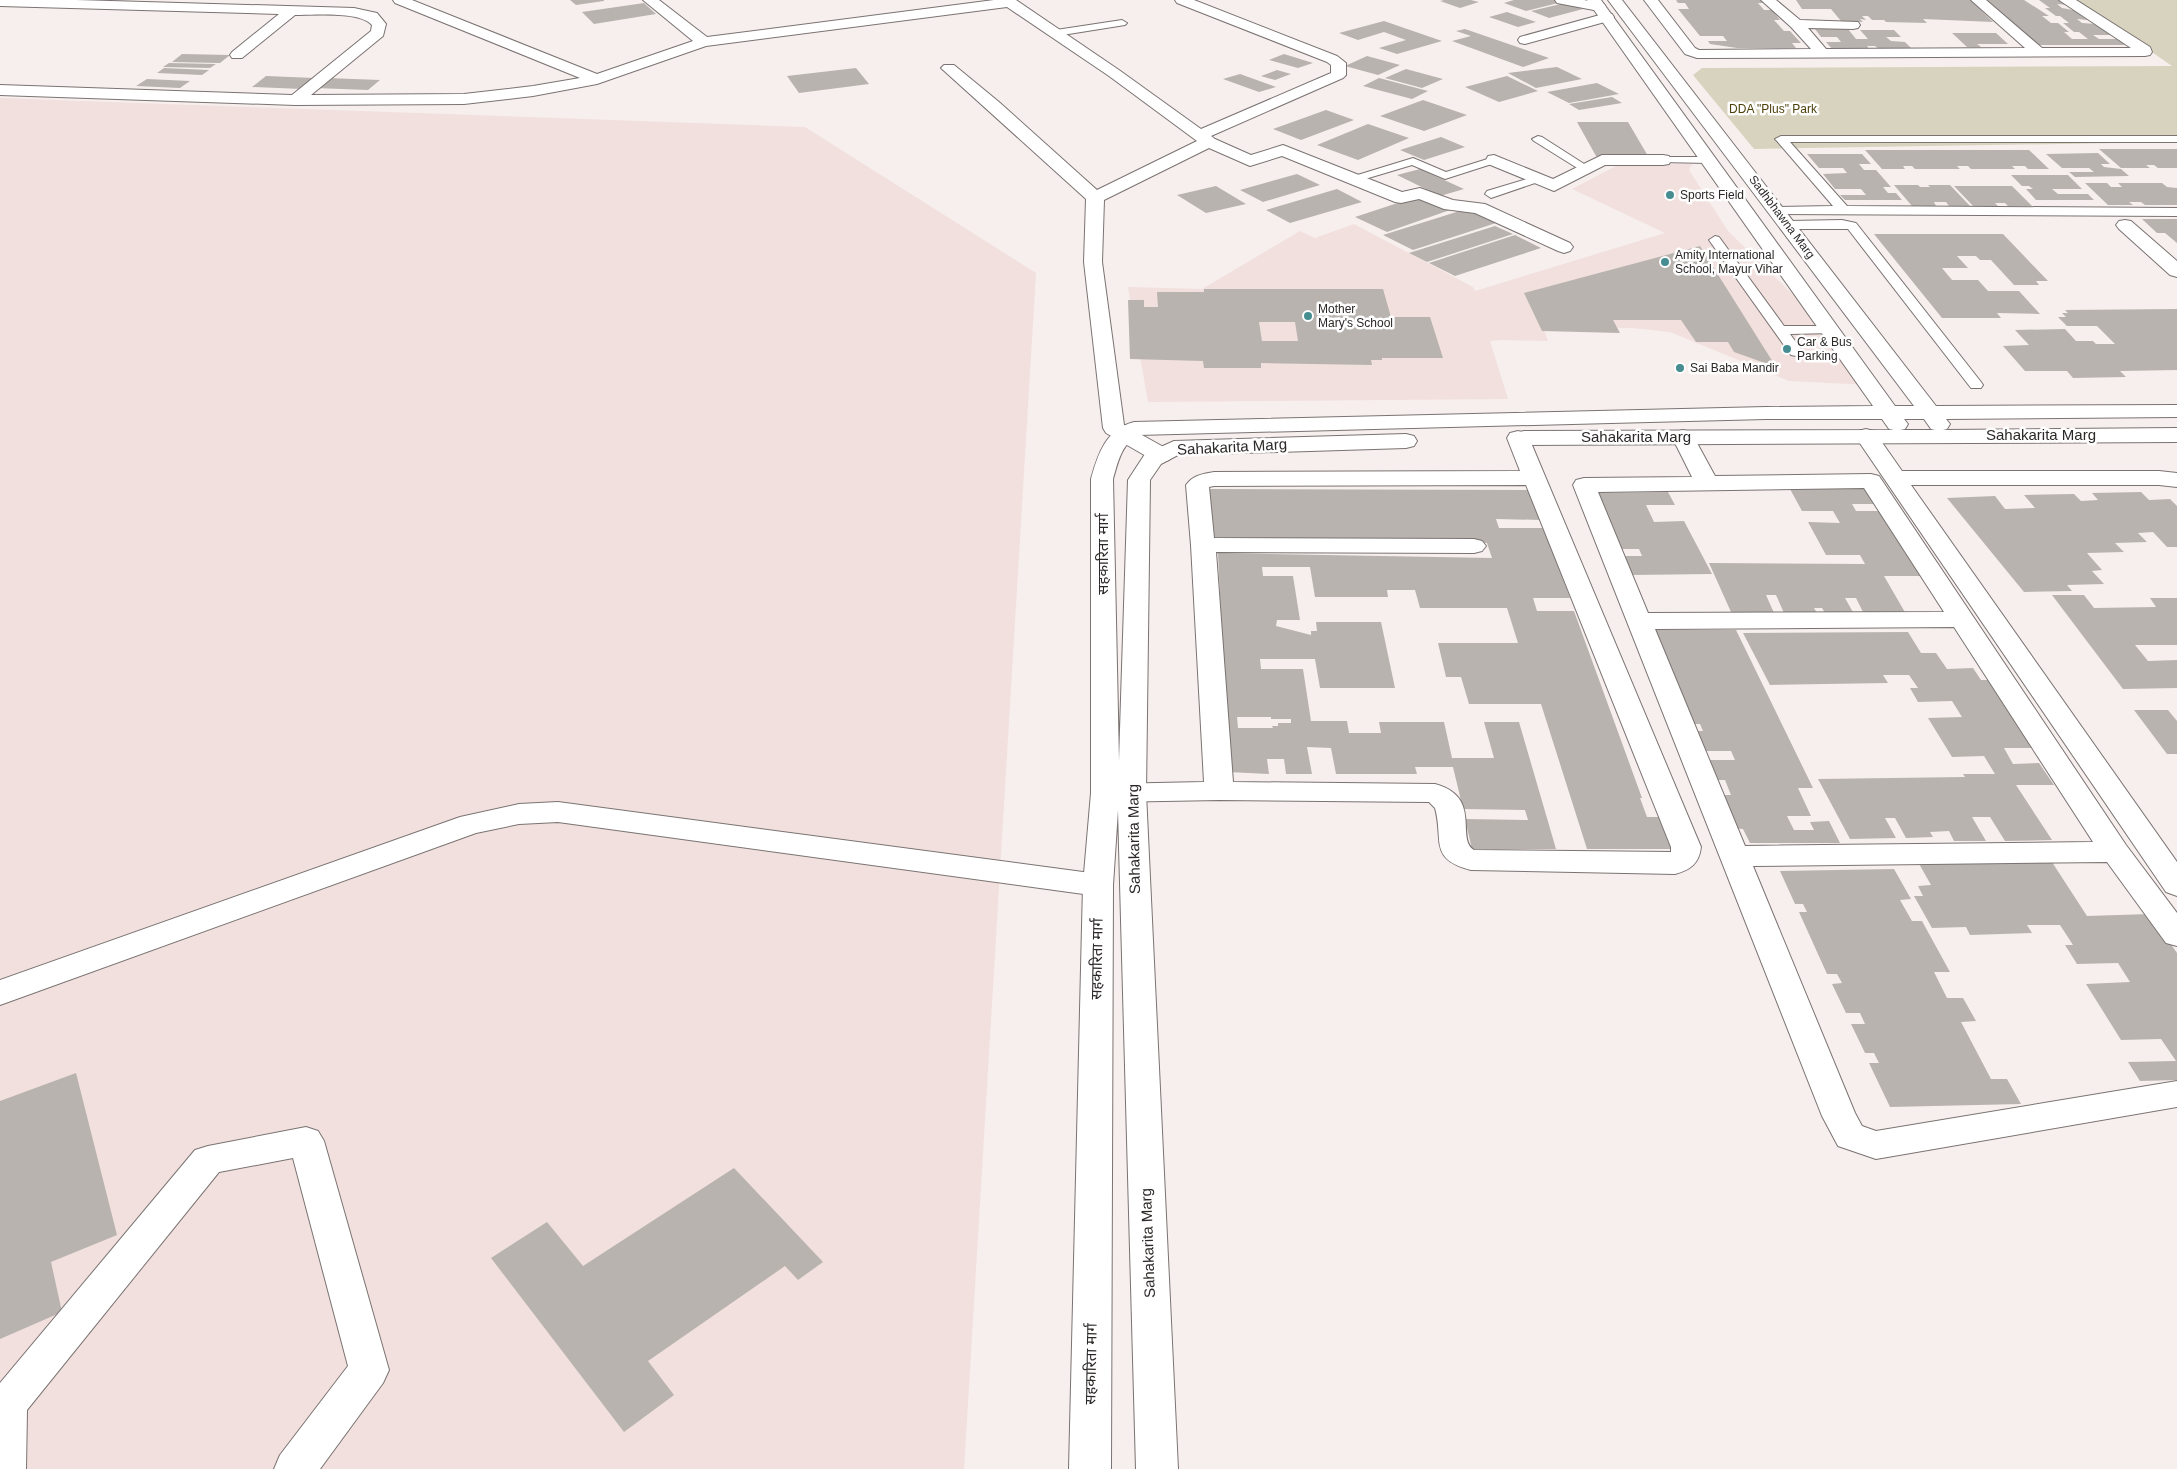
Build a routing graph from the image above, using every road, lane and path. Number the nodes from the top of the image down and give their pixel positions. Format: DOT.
graph roads {
  1 [pos="400,0"];
  2 [pos="650,0"];
  3 [pos="1182,0"];
  4 [pos="1562,0"];
  5 [pos="1651,0"];
  6 [pos="1768,0"];
  7 [pos="1978,0"];
  8 [pos="2066,0"];
  9 [pos="1008,1"];
  10 [pos="0,2"];
  11 [pos="91,2"];
  12 [pos="207,4"];
  13 [pos="1604,6"];
  14 [pos="291,11"];
  15 [pos="1122,23"];
  16 [pos="1796,24"];
  17 [pos="1853,25"];
  18 [pos="1056,34"];
  19 [pos="1525,40"];
  20 [pos="704,42"];
  21 [pos="2038,52"];
  22 [pos="1822,53"];
  23 [pos="237,55"];
  24 [pos="949,68"];
  25 [pos="597,79"];
  26 [pos="0,90"];
  27 [pos="295,100"];
  28 [pos="1205,139"];
  29 [pos="1538,139"];
  30 [pos="2177,139"];
  31 [pos="1494,160"];
  32 [pos="1663,160"];
  33 [pos="1708,160"];
  34 [pos="1586,169"];
  35 [pos="1355,179"];
  36 [pos="1537,179"];
  37 [pos="1491,194"];
  38 [pos="1095,198"];
  39 [pos="1776,210"];
  40 [pos="1848,210"];
  41 [pos="2177,212"];
  42 [pos="1789,225"];
  43 [pos="2125,225"];
  44 [pos="1715,240"];
  45 [pos="1564,248"];
  46 [pos="2177,271"];
  47 [pos="1781,330"];
  48 [pos="1830,330"];
  49 [pos="1796,352"];
  50 [pos="1976,385"];
  51 [pos="2177,411"];
  52 [pos="1888,412"];
  53 [pos="1930,412"];
  54 [pos="2177,435"];
  55 [pos="1866,436"];
  56 [pos="1905,436"];
  57 [pos="1949,436"];
  58 [pos="1683,437"];
  59 [pos="1518,438"];
  60 [pos="1116,442"];
  61 [pos="1161,455"];
  62 [pos="1534,478"];
  63 [pos="1895,478"];
  64 [pos="2177,480"];
  65 [pos="1707,483"];
  66 [pos="1204,545"];
  67 [pos="1474,546"];
  68 [pos="1962,619"];
  69 [pos="1639,621"];
  70 [pos="1219,791"];
  71 [pos="1118,793"];
  72 [pos="2115,852"];
  73 [pos="1735,856"];
  74 [pos="1098,885"];
  75 [pos="2177,885"];
  76 [pos="2177,935"];
  77 [pos="0,993"];
  78 [pos="2177,1094"];
  79 [pos="4,1469"];
  80 [pos="295,1469"];
  81 [pos="1090,1469"];
  82 [pos="1157,1469"];
  1 -- 25 [label="street"];
  2 -- 20 [label="street"];
  3 -- 28 [label="street"];
  4 -- 13 [label="street"];
  5 -- 22 [label="street"];
  6 -- 16 [label="street"];
  7 -- 21 [label="street"];
  8 -- 21 [label="street"];
  9 -- 18 [label="street"];
  9 -- 20 [label="street"];
  10 -- 11 [label="street"];
  11 -- 12 [label="street"];
  12 -- 14 [label="street"];
  13 -- 19 [label="street"];
  13 -- 33 [label="street, Sadhbhawna Marg"];
  13 -- 39 [label="street, Sadhbhawna Marg"];
  14 -- 23 [label="street"];
  14 -- 27 [label="street"];
  15 -- 18 [label="lane"];
  16 -- 17 [label="street"];
  16 -- 22 [label="street"];
  18 -- 28 [label="street"];
  20 -- 25 [label="street"];
  21 -- 22 [label="street"];
  24 -- 38 [label="street"];
  25 -- 27 [label="street"];
  26 -- 27 [label="street"];
  28 -- 35 [label="street"];
  28 -- 38 [label="street"];
  29 -- 34 [label="lane"];
  30 -- 40 [label="lane"];
  31 -- 35 [label="lane"];
  31 -- 36 [label="street"];
  32 -- 33 [label="lane"];
  32 -- 34 [label="street"];
  33 -- 48 [label="street, Sadhbhawna Marg"];
  34 -- 36 [label="street"];
  35 -- 45 [label="street"];
  36 -- 37 [label="lane"];
  38 -- 60 [label="street"];
  39 -- 40 [label="lane"];
  39 -- 42 [label="street, Sadhbhawna Marg"];
  40 -- 41 [label="lane"];
  42 -- 50 [label="lane"];
  42 -- 53 [label="street, Sadhbhawna Marg"];
  43 -- 46 [label="street"];
  44 -- 47 [label="lane"];
  47 -- 48 [label="lane"];
  47 -- 49 [label="lane"];
  48 -- 52 [label="street, Sadhbhawna Marg"];
  51 -- 53 [label="street, Sahakarita Marg"];
  52 -- 53 [label="street, Sahakarita Marg"];
  52 -- 56 [label="street, Sadhbhawna Marg"];
  52 -- 60 [label="street, Sahakarita Marg"];
  53 -- 57 [label="street, Sadhbhawna Marg"];
  54 -- 57 [label="street, Sahakarita Marg"];
  55 -- 56 [label="street, Sahakarita Marg"];
  55 -- 58 [label="street, Sahakarita Marg"];
  55 -- 63 [label="street"];
  56 -- 57 [label="street, Sahakarita Marg"];
  58 -- 59 [label="street, Sahakarita Marg"];
  58 -- 65 [label="street"];
  59 -- 61 [label="street, Sahakarita Marg"];
  59 -- 62 [label="street"];
  60 -- 61 [label="street"];
  60 -- 71 [label="street, सहकारिता मार्ग"];
  61 -- 71 [label="street, Sahakarita Marg"];
  62 -- 66 [label="street"];
  62 -- 70 [label="street"];
  63 -- 64 [label="street"];
  63 -- 75 [label="street"];
  65 -- 68 [label="street"];
  65 -- 69 [label="street"];
  66 -- 67 [label="street"];
  66 -- 70 [label="street"];
  68 -- 69 [label="street"];
  68 -- 72 [label="street"];
  69 -- 73 [label="street"];
  70 -- 71 [label="street"];
  71 -- 74 [label="street, सहकारिता मार्ग"];
  71 -- 82 [label="street, Sahakarita Marg"];
  72 -- 73 [label="street"];
  72 -- 76 [label="street"];
  73 -- 78 [label="street"];
  74 -- 77 [label="street"];
  74 -- 81 [label="street, सहकारिता मार्ग"];
  79 -- 80 [label="street"];
}
